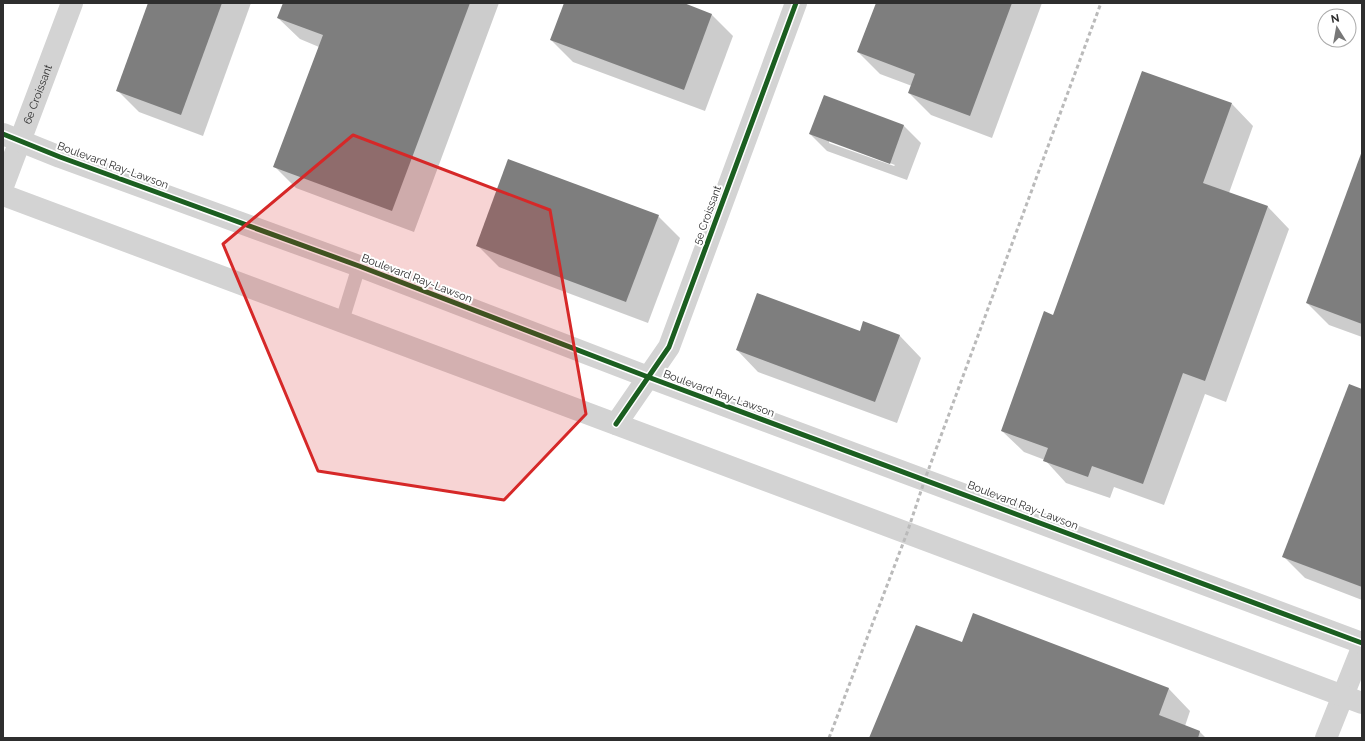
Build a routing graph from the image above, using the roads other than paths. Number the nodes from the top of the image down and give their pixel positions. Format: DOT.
graph roads {
  1 [pos="72,3"];
  2 [pos="796,3"];
  3 [pos="11,137"];
  4 [pos="3,186"];
  5 [pos="3,195"];
  6 [pos="359,266"];
  7 [pos="342,321"];
  8 [pos="648,377"];
  9 [pos="616,424"];
  10 [pos="1362,643"];
  11 [pos="1362,648"];
  12 [pos="1353,700"];
  13 [pos="1326,738"];
  1 -- 3 [label="street, 6e Croissant"];
  2 -- 8 [label="street, 5e Croissant"];
  3 -- 4 [label="street, 6e Croissant"];
  3 -- 6 [label="street, Boulevard Ray-Lawson"];
  5 -- 7 [label="street"];
  6 -- 7 [label="lane"];
  6 -- 8 [label="street, Boulevard Ray-Lawson"];
  7 -- 9 [label="street"];
  8 -- 9 [label="street, 5e Croissant"];
  8 -- 10 [label="street, Boulevard Ray-Lawson"];
  9 -- 12 [label="street"];
  11 -- 12 [label="street"];
  12 -- 13 [label="street"];
}
